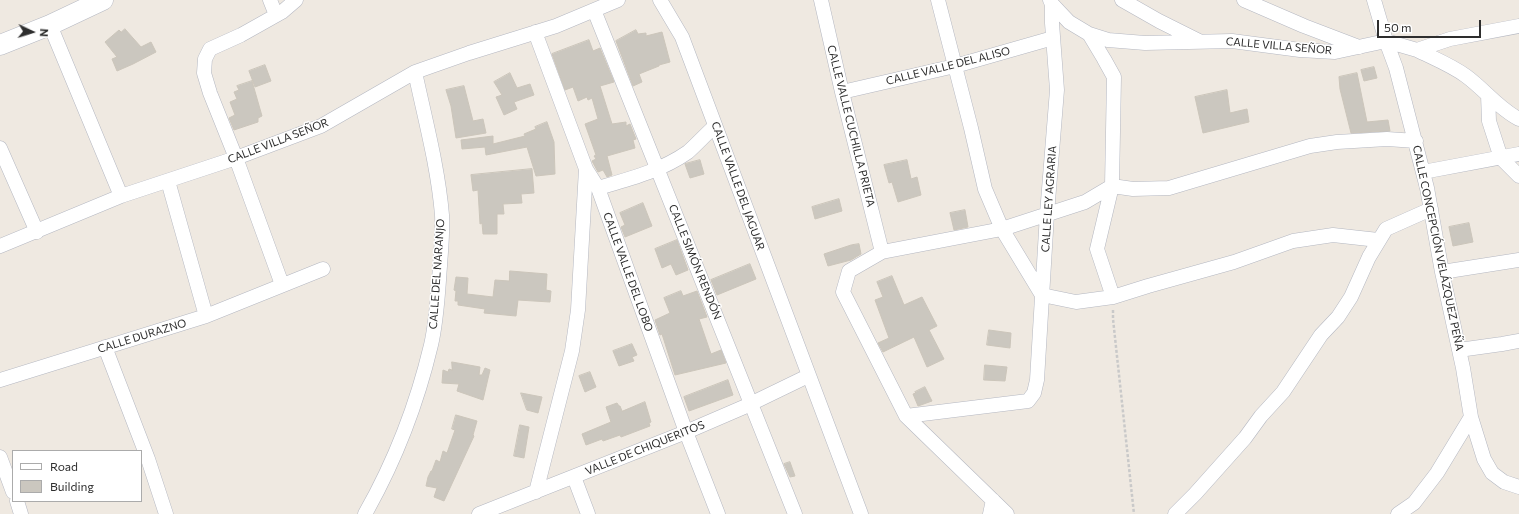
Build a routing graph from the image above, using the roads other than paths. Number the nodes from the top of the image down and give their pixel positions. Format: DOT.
graph roads {
  1 [pos="103,0"];
  2 [pos="270,0"];
  3 [pos="296,0"];
  4 [pos="618,0"];
  5 [pos="660,0"];
  6 [pos="822,0"];
  7 [pos="938,0"];
  8 [pos="1122,0"];
  9 [pos="1244,0"];
  10 [pos="1374,0"];
  11 [pos="1051,2"];
  12 [pos="594,10"];
  13 [pos="276,16"];
  14 [pos="50,25"];
  15 [pos="1519,26"];
  16 [pos="535,32"];
  17 [pos="1089,34"];
  18 [pos="1053,38"];
  19 [pos="1386,41"];
  20 [pos="1201,42"];
  21 [pos="0,45"];
  22 [pos="1359,47"];
  23 [pos="1417,50"];
  24 [pos="955,66"];
  25 [pos="415,72"];
  26 [pos="842,92"];
  27 [pos="1488,95"];
  28 [pos="1519,118"];
  29 [pos="715,126"];
  30 [pos="1416,141"];
  31 [pos="0,148"];
  32 [pos="1519,154"];
  33 [pos="236,158"];
  34 [pos="1501,158"];
  35 [pos="658,168"];
  36 [pos="586,169"];
  37 [pos="1423,172"];
  38 [pos="1519,176"];
  39 [pos="168,182"];
  40 [pos="1112,186"];
  41 [pos="598,188"];
  42 [pos="122,196"];
  43 [pos="1431,210"];
  44 [pos="1047,214"];
  45 [pos="1002,229"];
  46 [pos="37,232"];
  47 [pos="1378,240"];
  48 [pos="0,246"];
  49 [pos="882,252"];
  50 [pos="1519,260"];
  51 [pos="323,270"];
  52 [pos="1442,272"];
  53 [pos="281,286"];
  54 [pos="1042,295"];
  55 [pos="1113,297"];
  56 [pos="206,316"];
  57 [pos="1519,341"];
  58 [pos="105,347"];
  59 [pos="1458,350"];
  60 [pos="808,376"];
  61 [pos="0,380"];
  62 [pos="751,404"];
  63 [pos="906,416"];
  64 [pos="1471,417"];
  65 [pos="686,432"];
  66 [pos="0,457"];
  67 [pos="574,477"];
  68 [pos="1519,488"];
  69 [pos="12,489"];
  70 [pos="536,492"];
  71 [pos="993,500"];
  72 [pos="17,502"];
  73 [pos="22,514"];
  74 [pos="166,514"];
  75 [pos="365,514"];
  76 [pos="479,514"];
  77 [pos="588,514"];
  78 [pos="718,514"];
  79 [pos="795,514"];
  80 [pos="861,514"];
  81 [pos="990,514"];
  82 [pos="1007,514"];
  83 [pos="1175,514"];
  84 [pos="1398,514"];
  1 -- 14 [label="street"];
  2 -- 13 [label="street"];
  3 -- 13 [label="street"];
  4 -- 12 [label="street, CALLE VILLA SEÑOR"];
  5 -- 29 [label="street, CALLE VALLE DEL JAGUAR"];
  6 -- 26 [label="street, CALLE VALLE CUCHILLA PRIETA"];
  7 -- 24 [label="street"];
  8 -- 20 [label="street, CALLE VILLA SEÑOR"];
  9 -- 22 [label="street"];
  10 -- 19 [label="street, CALLE CONCEPCIÓN VELÁZQUEZ PEÑA"];
  11 -- 17 [label="street, CALLE VILLA SEÑOR"];
  11 -- 18 [label="street, CALLE LEY AGRARIA"];
  12 -- 16 [label="street, CALLE VILLA SEÑOR"];
  12 -- 35 [label="street, CALLE SIMÓN RENDÓN"];
  13 -- 33 [label="street"];
  14 -- 21 [label="street"];
  14 -- 42 [label="street"];
  15 -- 23 [label="street"];
  16 -- 25 [label="street, CALLE VILLA SEÑOR"];
  16 -- 36 [label="street, CALLE VALLE DEL LOBO"];
  17 -- 20 [label="street, CALLE VILLA SEÑOR"];
  17 -- 40 [label="street"];
  18 -- 24 [label="street, CALLE VALLE DEL ALISO"];
  18 -- 44 [label="street, CALLE LEY AGRARIA"];
  19 -- 22 [label="street, CALLE VILLA SEÑOR"];
  19 -- 23 [label="street, CALLE VILLA SEÑOR"];
  19 -- 30 [label="street, CALLE CONCEPCIÓN VELÁZQUEZ PEÑA"];
  20 -- 22 [label="street, CALLE VILLA SEÑOR"];
  23 -- 27 [label="street, CALLE VILLA SEÑOR"];
  24 -- 26 [label="street, CALLE VALLE DEL ALISO"];
  24 -- 45 [label="street"];
  25 -- 33 [label="street, CALLE VILLA SEÑOR"];
  25 -- 75 [label="street, CALLE DEL NARANJO"];
  26 -- 49 [label="street, CALLE VALLE CUCHILLA PRIETA"];
  27 -- 28 [label="street, CALLE VILLA SEÑOR"];
  27 -- 34 [label="street"];
  29 -- 35 [label="street"];
  29 -- 60 [label="street, CALLE VALLE DEL JAGUAR"];
  30 -- 37 [label="street, CALLE CONCEPCIÓN VELÁZQUEZ PEÑA"];
  30 -- 40 [label="street"];
  31 -- 46 [label="street"];
  32 -- 34 [label="street"];
  33 -- 39 [label="street, CALLE VILLA SEÑOR"];
  33 -- 53 [label="street"];
  34 -- 37 [label="street"];
  34 -- 38 [label="street"];
  35 -- 41 [label="street"];
  35 -- 62 [label="street, CALLE SIMÓN RENDÓN"];
  36 -- 41 [label="street, CALLE VALLE DEL LOBO"];
  36 -- 70 [label="street"];
  37 -- 43 [label="street, CALLE CONCEPCIÓN VELÁZQUEZ PEÑA"];
  39 -- 42 [label="street, CALLE VILLA SEÑOR"];
  39 -- 56 [label="street"];
  40 -- 44 [label="street"];
  40 -- 55 [label="street"];
  41 -- 65 [label="street, CALLE VALLE DEL LOBO"];
  42 -- 46 [label="street, CALLE VILLA SEÑOR"];
  43 -- 47 [label="street"];
  43 -- 52 [label="street, CALLE CONCEPCIÓN VELÁZQUEZ PEÑA"];
  44 -- 45 [label="street"];
  44 -- 54 [label="street, CALLE LEY AGRARIA"];
  45 -- 49 [label="street"];
  45 -- 54 [label="street"];
  46 -- 48 [label="street, CALLE VILLA SEÑOR"];
  47 -- 55 [label="street"];
  47 -- 83 [label="street"];
  49 -- 63 [label="street"];
  50 -- 52 [label="street"];
  51 -- 53 [label="street, CALLE DURAZNO"];
  52 -- 59 [label="street, CALLE CONCEPCIÓN VELÁZQUEZ PEÑA"];
  53 -- 56 [label="street, CALLE DURAZNO"];
  54 -- 55 [label="street"];
  54 -- 63 [label="street, CALLE LEY AGRARIA"];
  56 -- 58 [label="street, CALLE DURAZNO"];
  57 -- 59 [label="street"];
  58 -- 61 [label="street, CALLE DURAZNO"];
  58 -- 74 [label="street"];
  59 -- 64 [label="street, CALLE CONCEPCIÓN VELÁZQUEZ PEÑA"];
  60 -- 62 [label="street, VALLE DE CHIQUERITOS"];
  60 -- 80 [label="street"];
  62 -- 65 [label="street, VALLE DE CHIQUERITOS"];
  62 -- 79 [label="street, CALLE SIMÓN RENDÓN"];
  63 -- 71 [label="street"];
  64 -- 68 [label="street, CALLE CONCEPCIÓN VELÁZQUEZ PEÑA"];
  64 -- 84 [label="street"];
  65 -- 67 [label="street, VALLE DE CHIQUERITOS"];
  65 -- 78 [label="street, CALLE VALLE DEL LOBO"];
  66 -- 69 [label="street"];
  67 -- 70 [label="street, VALLE DE CHIQUERITOS"];
  67 -- 77 [label="street"];
  70 -- 76 [label="street, VALLE DE CHIQUERITOS"];
  71 -- 81 [label="street"];
  71 -- 82 [label="street"];
  72 -- 73 [label="street"];
}
